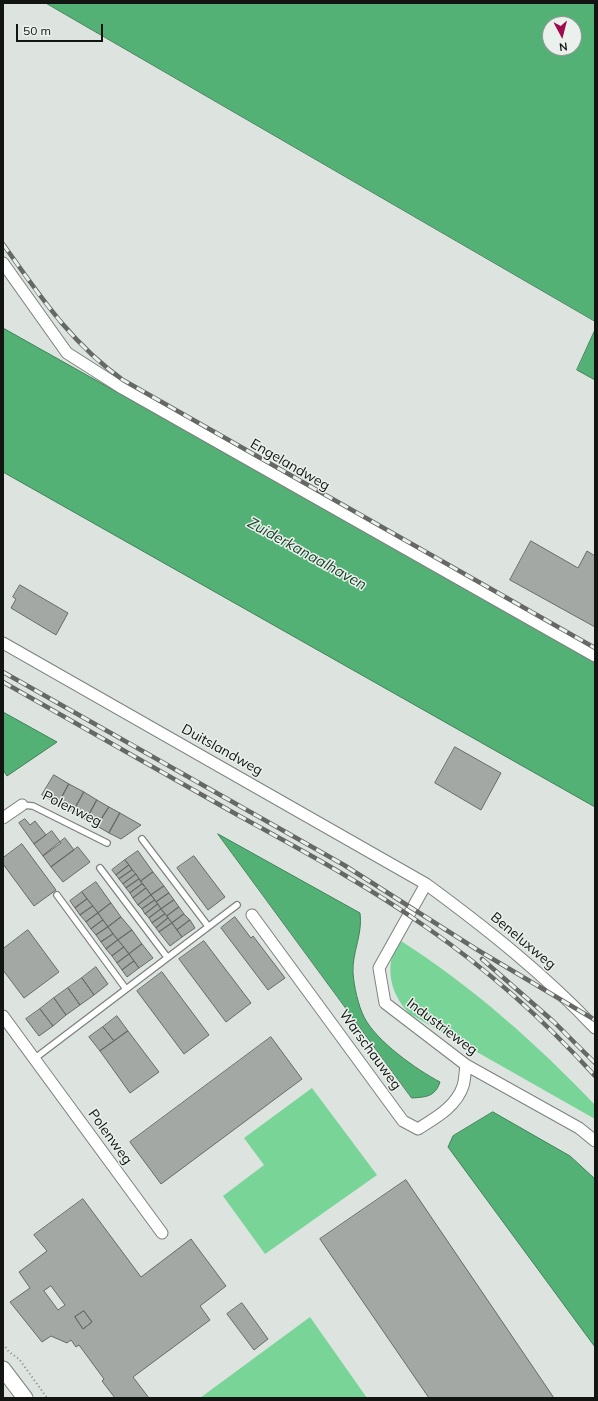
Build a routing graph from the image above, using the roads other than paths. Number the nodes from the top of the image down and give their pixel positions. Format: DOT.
graph roads {
  1 [pos="3,263"];
  2 [pos="3,643"];
  3 [pos="595,656"];
  4 [pos="22,805"];
  5 [pos="3,818"];
  6 [pos="142,839"];
  7 [pos="107,844"];
  8 [pos="100,868"];
  9 [pos="426,884"];
  10 [pos="57,895"];
  11 [pos="236,905"];
  12 [pos="252,916"];
  13 [pos="208,926"];
  14 [pos="168,957"];
  15 [pos="126,989"];
  16 [pos="3,1016"];
  17 [pos="595,1028"];
  18 [pos="34,1059"];
  19 [pos="466,1064"];
  20 [pos="595,1141"];
  21 [pos="162,1233"];
  22 [pos="3,1369"];
  23 [pos="25,1398"];
  1 -- 3 [label="street, Engelandweg"];
  2 -- 9 [label="street, Duitslandweg"];
  4 -- 5 [label="street, Polenweg"];
  4 -- 7 [label="lane, Polenweg"];
  6 -- 13 [label="lane"];
  8 -- 14 [label="lane"];
  9 -- 17 [label="street, Beneluxweg"];
  9 -- 19 [label="street, Industrieweg"];
  10 -- 15 [label="lane"];
  11 -- 13 [label="lane"];
  12 -- 19 [label="street, Warschauweg"];
  13 -- 14 [label="lane"];
  14 -- 15 [label="lane"];
  15 -- 18 [label="lane"];
  16 -- 18 [label="street, Polenweg"];
  18 -- 21 [label="street, Polenweg"];
  19 -- 20 [label="street, Industrieweg"];
  22 -- 23 [label="main road"];
}
